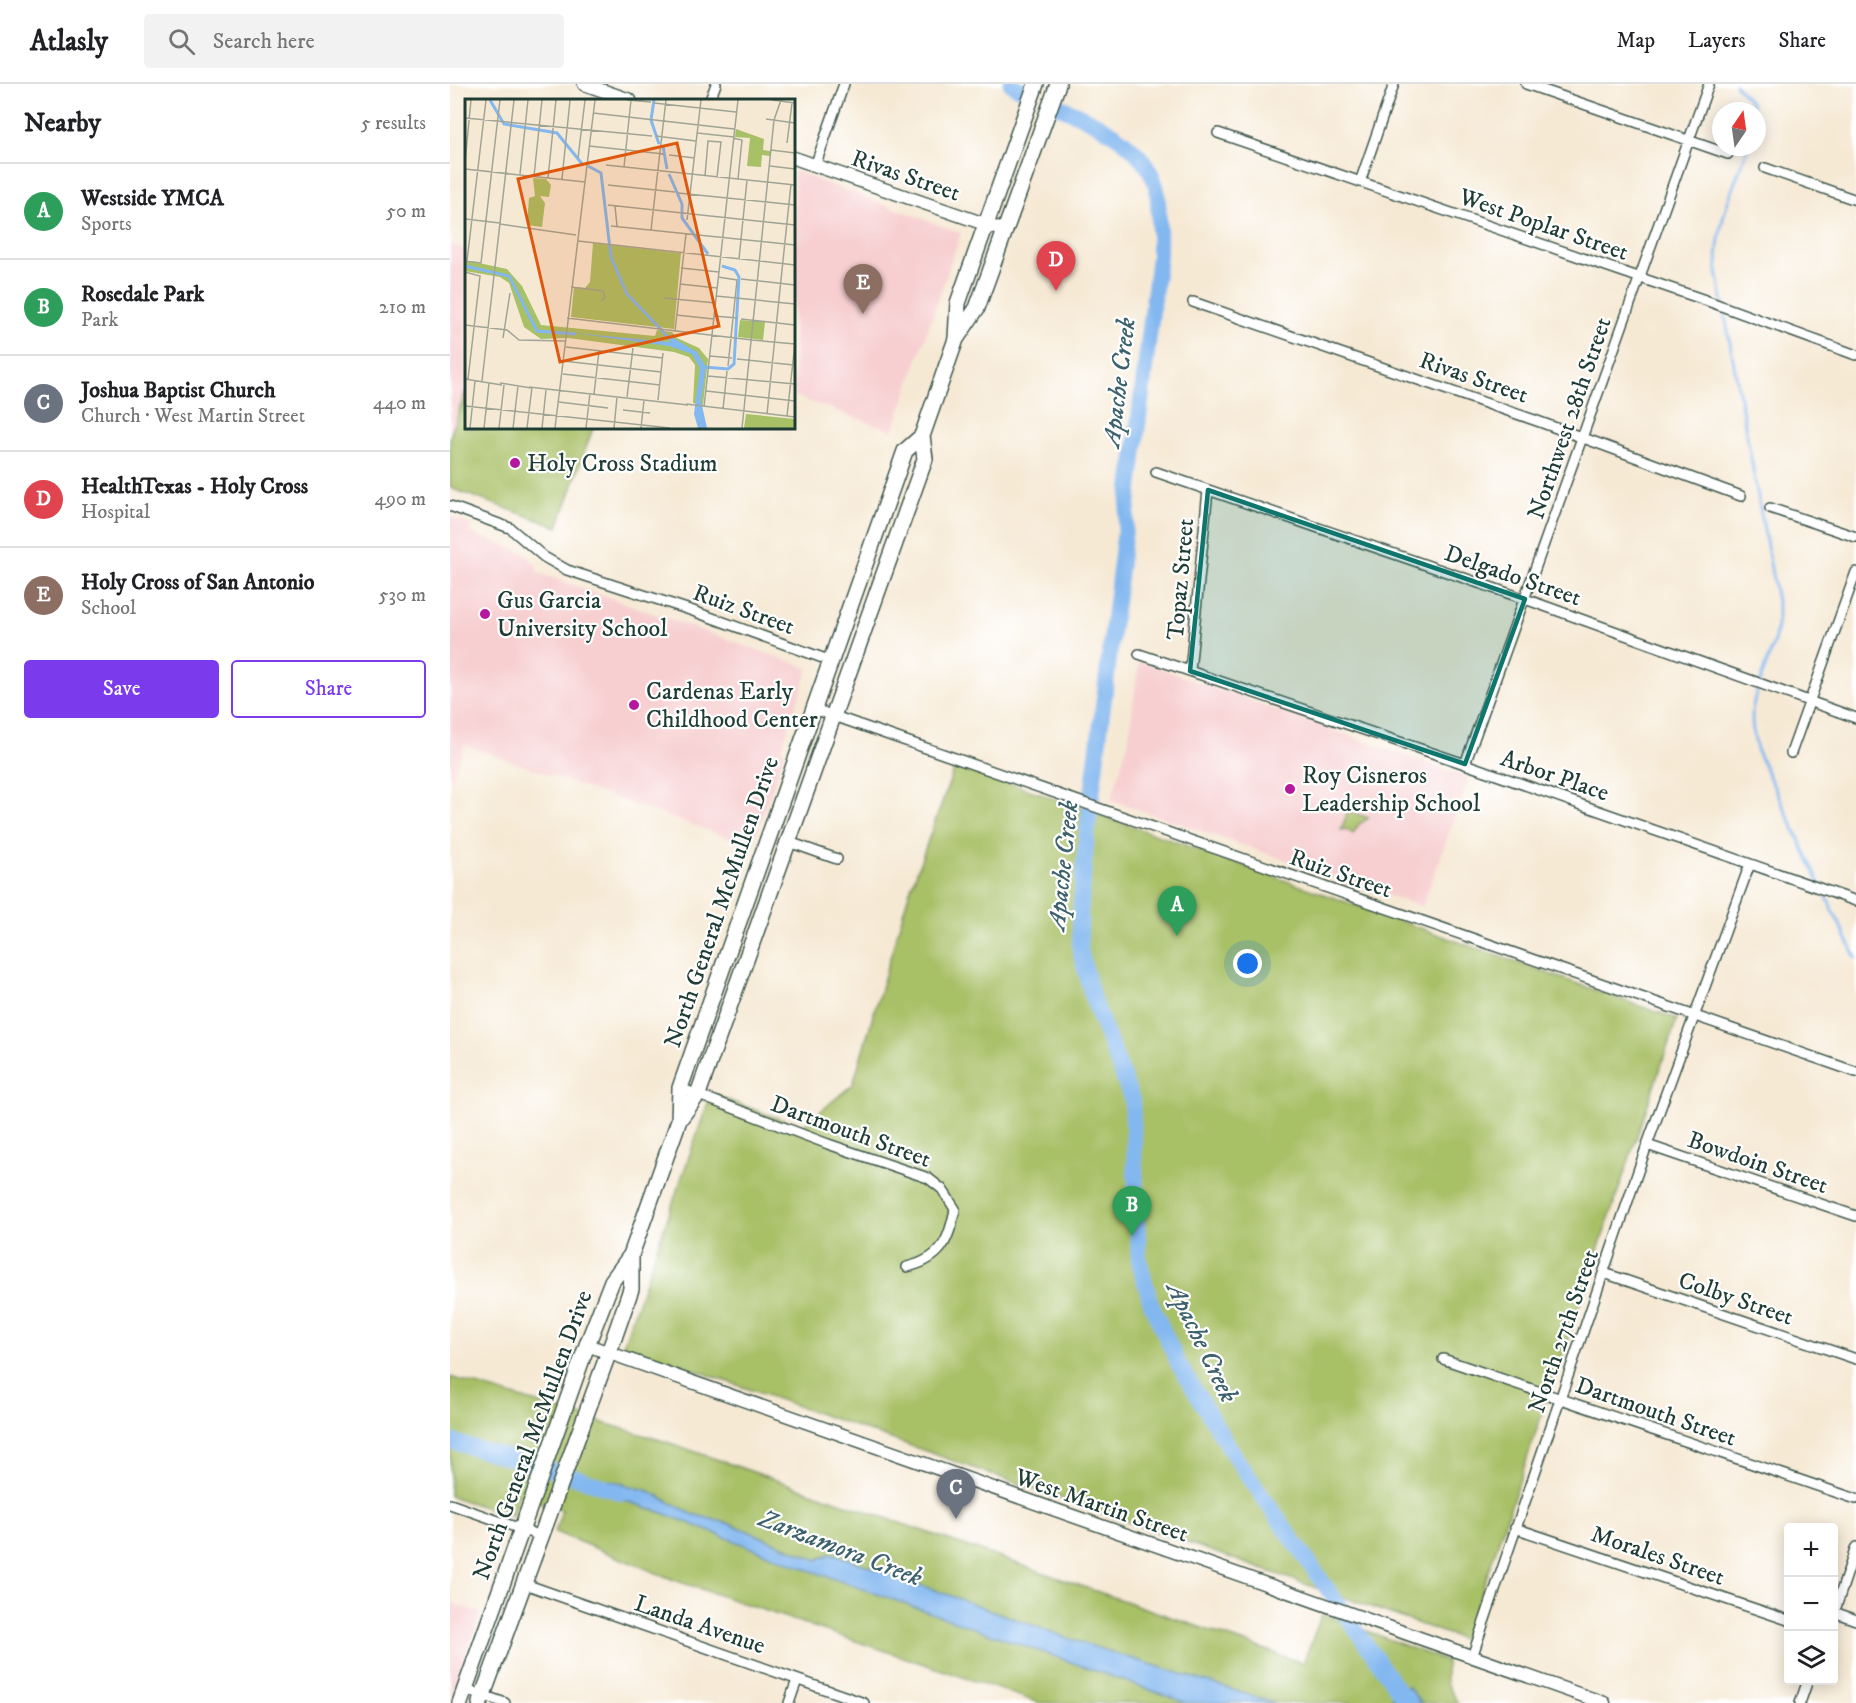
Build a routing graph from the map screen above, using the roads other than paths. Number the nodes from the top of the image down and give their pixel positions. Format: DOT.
graph roads {
  1 [pos="587,84"];
  2 [pos="716,84"];
  3 [pos="844,84"];
  4 [pos="1036,84"];
  5 [pos="1058,84"];
  6 [pos="1394,84"];
  7 [pos="1526,84"];
  8 [pos="1709,84"];
  9 [pos="627,99"];
  10 [pos="710,99"];
  11 [pos="1218,133"];
  12 [pos="1689,141"];
  13 [pos="1712,149"];
  14 [pos="795,158"];
  15 [pos="815,166"];
  16 [pos="1765,168"];
  17 [pos="1360,182"];
  18 [pos="1856,200"];
  19 [pos="985,224"];
  20 [pos="1005,231"];
  21 [pos="1640,278"];
  22 [pos="1193,302"];
  23 [pos="956,339"];
  24 [pos="1856,355"];
  25 [pos="922,436"];
  26 [pos="1584,437"];
  27 [pos="1156,472"];
  28 [pos="1208,490"];
  29 [pos="1741,496"];
  30 [pos="450,506"];
  31 [pos="1770,508"];
  32 [pos="1856,537"];
  33 [pos="1856,572"];
  34 [pos="1525,599"];
  35 [pos="1138,654"];
  36 [pos="831,661"];
  37 [pos="1190,670"];
  38 [pos="1809,702"];
  39 [pos="814,709"];
  40 [pos="833,716"];
  41 [pos="1856,718"];
  42 [pos="1791,753"];
  43 [pos="1465,764"];
  44 [pos="771,828"];
  45 [pos="789,842"];
  46 [pos="837,858"];
  47 [pos="1750,864"];
  48 [pos="1856,901"];
  49 [pos="734,995"];
  50 [pos="1694,1018"];
  51 [pos="1856,1072"];
  52 [pos="680,1088"];
  53 [pos="698,1094"];
  54 [pos="679,1120"];
  55 [pos="1647,1145"];
  56 [pos="1856,1216"];
  57 [pos="631,1255"];
  58 [pos="907,1267"];
  59 [pos="1604,1273"];
  60 [pos="587,1345"];
  61 [pos="609,1353"];
  62 [pos="1443,1359"];
  63 [pos="1856,1359"];
  64 [pos="1561,1400"];
  65 [pos="1856,1499"];
  66 [pos="450,1504"];
  67 [pos="1515,1528"];
  68 [pos="520,1529"];
  69 [pos="541,1536"];
  70 [pos="1856,1547"];
  71 [pos="522,1583"];
  72 [pos="1838,1601"];
  73 [pos="1838,1614"];
  74 [pos="1784,1619"];
  75 [pos="1856,1620"];
  76 [pos="1472,1657"];
  77 [pos="797,1680"];
  78 [pos="1806,1685"];
  79 [pos="463,1696"];
  80 [pos="482,1699"];
  81 [pos="505,1703"];
  82 [pos="789,1703"];
  83 [pos="864,1703"];
  84 [pos="1604,1703"];
  85 [pos="1800,1703"];
  1 -- 9 [label="street"];
  2 -- 10 [label="street"];
  3 -- 15 [label="street"];
  4 -- 19 [label="main road, North General McMullen Drive"];
  5 -- 20 [label="main road, North General McMullen Drive"];
  6 -- 17 [label="street"];
  7 -- 12 [label="street"];
  8 -- 12 [label="street, Northwest 28th Street"];
  11 -- 17 [label="street, West Poplar Street"];
  12 -- 13 [label="street"];
  12 -- 21 [label="street, Northwest 28th Street"];
  14 -- 15 [label="street, Rivas Street"];
  15 -- 19 [label="street, Rivas Street"];
  16 -- 18 [label="street"];
  17 -- 21 [label="street, West Poplar Street"];
  19 -- 20 [label="street, Rivas Street"];
  19 -- 23 [label="main road, North General McMullen Drive"];
  20 -- 23 [label="main road, North General McMullen Drive"];
  21 -- 24 [label="street, West Poplar Street"];
  21 -- 26 [label="street, Northwest 28th Street"];
  22 -- 26 [label="street, Rivas Street"];
  23 -- 25 [label="main road, North General McMullen Drive"];
  25 -- 36 [label="main road, North General McMullen Drive"];
  25 -- 40 [label="main road, North General McMullen Drive"];
  26 -- 29 [label="street, Rivas Street"];
  26 -- 34 [label="street, Northwest 28th Street"];
  27 -- 28 [label="street, Delgado Street"];
  28 -- 34 [label="street, Delgado Street"];
  28 -- 37 [label="street, Topaz Street"];
  30 -- 36 [label="street, Ruiz Street"];
  31 -- 32 [label="street"];
  33 -- 38 [label="street"];
  34 -- 38 [label="street, Delgado Street"];
  34 -- 43 [label="street, Northwest 28th Street"];
  35 -- 37 [label="street, Arbor Place"];
  36 -- 39 [label="main road, North General McMullen Drive"];
  37 -- 43 [label="street, Arbor Place"];
  38 -- 41 [label="street, Delgado Street"];
  38 -- 42 [label="street"];
  39 -- 40 [label="street, Ruiz Street"];
  39 -- 44 [label="main road, North General McMullen Drive"];
  40 -- 45 [label="main road, North General McMullen Drive"];
  40 -- 50 [label="street, Ruiz Street"];
  43 -- 47 [label="street, Arbor Place"];
  44 -- 49 [label="main road"];
  44 -- 52 [label="main road, North General McMullen Drive"];
  45 -- 46 [label="street"];
  45 -- 49 [label="main road, North General McMullen Drive"];
  47 -- 48 [label="street, Arbor Place"];
  47 -- 50 [label="street, North 27th Street"];
  49 -- 53 [label="main road, North General McMullen Drive"];
  50 -- 51 [label="street, Ruiz Street"];
  50 -- 55 [label="street, North 27th Street"];
  52 -- 53 [label="street, Dartmouth Street"];
  52 -- 54 [label="main road, North General McMullen Drive"];
  53 -- 54 [label="main road, North General McMullen Drive"];
  53 -- 58 [label="street, Dartmouth Street"];
  54 -- 57 [label="main road, North General McMullen Drive"];
  55 -- 56 [label="street, Bowdoin Street"];
  55 -- 59 [label="street, North 27th Street"];
  57 -- 60 [label="main road, North General McMullen Drive"];
  57 -- 61 [label="main road, North General McMullen Drive"];
  59 -- 63 [label="street, Colby Street"];
  59 -- 64 [label="street, North 27th Street"];
  60 -- 61 [label="street, West Martin Street"];
  60 -- 68 [label="main road, North General McMullen Drive"];
  61 -- 69 [label="main road, North General McMullen Drive"];
  61 -- 76 [label="street, West Martin Street"];
  62 -- 64 [label="street, Dartmouth Street"];
  64 -- 65 [label="street, Dartmouth Street"];
  64 -- 67 [label="street, North 27th Street"];
  66 -- 68 [label="street"];
  67 -- 74 [label="street, Morales Street"];
  67 -- 76 [label="street, North 27th Street"];
  68 -- 69 [label="street"];
  68 -- 79 [label="main road, North General McMullen Drive"];
  69 -- 71 [label="main road, North General McMullen Drive"];
  70 -- 72 [label="street"];
  71 -- 77 [label="street, Landa Avenue"];
  71 -- 80 [label="main road, North General McMullen Drive"];
  73 -- 75 [label="street"];
  76 -- 84 [label="street, West Martin Street"];
  77 -- 82 [label="street"];
  77 -- 83 [label="street, Landa Avenue"];
  78 -- 85 [label="street"];
  79 -- 80 [label="street"];
  80 -- 81 [label="street"];
}
